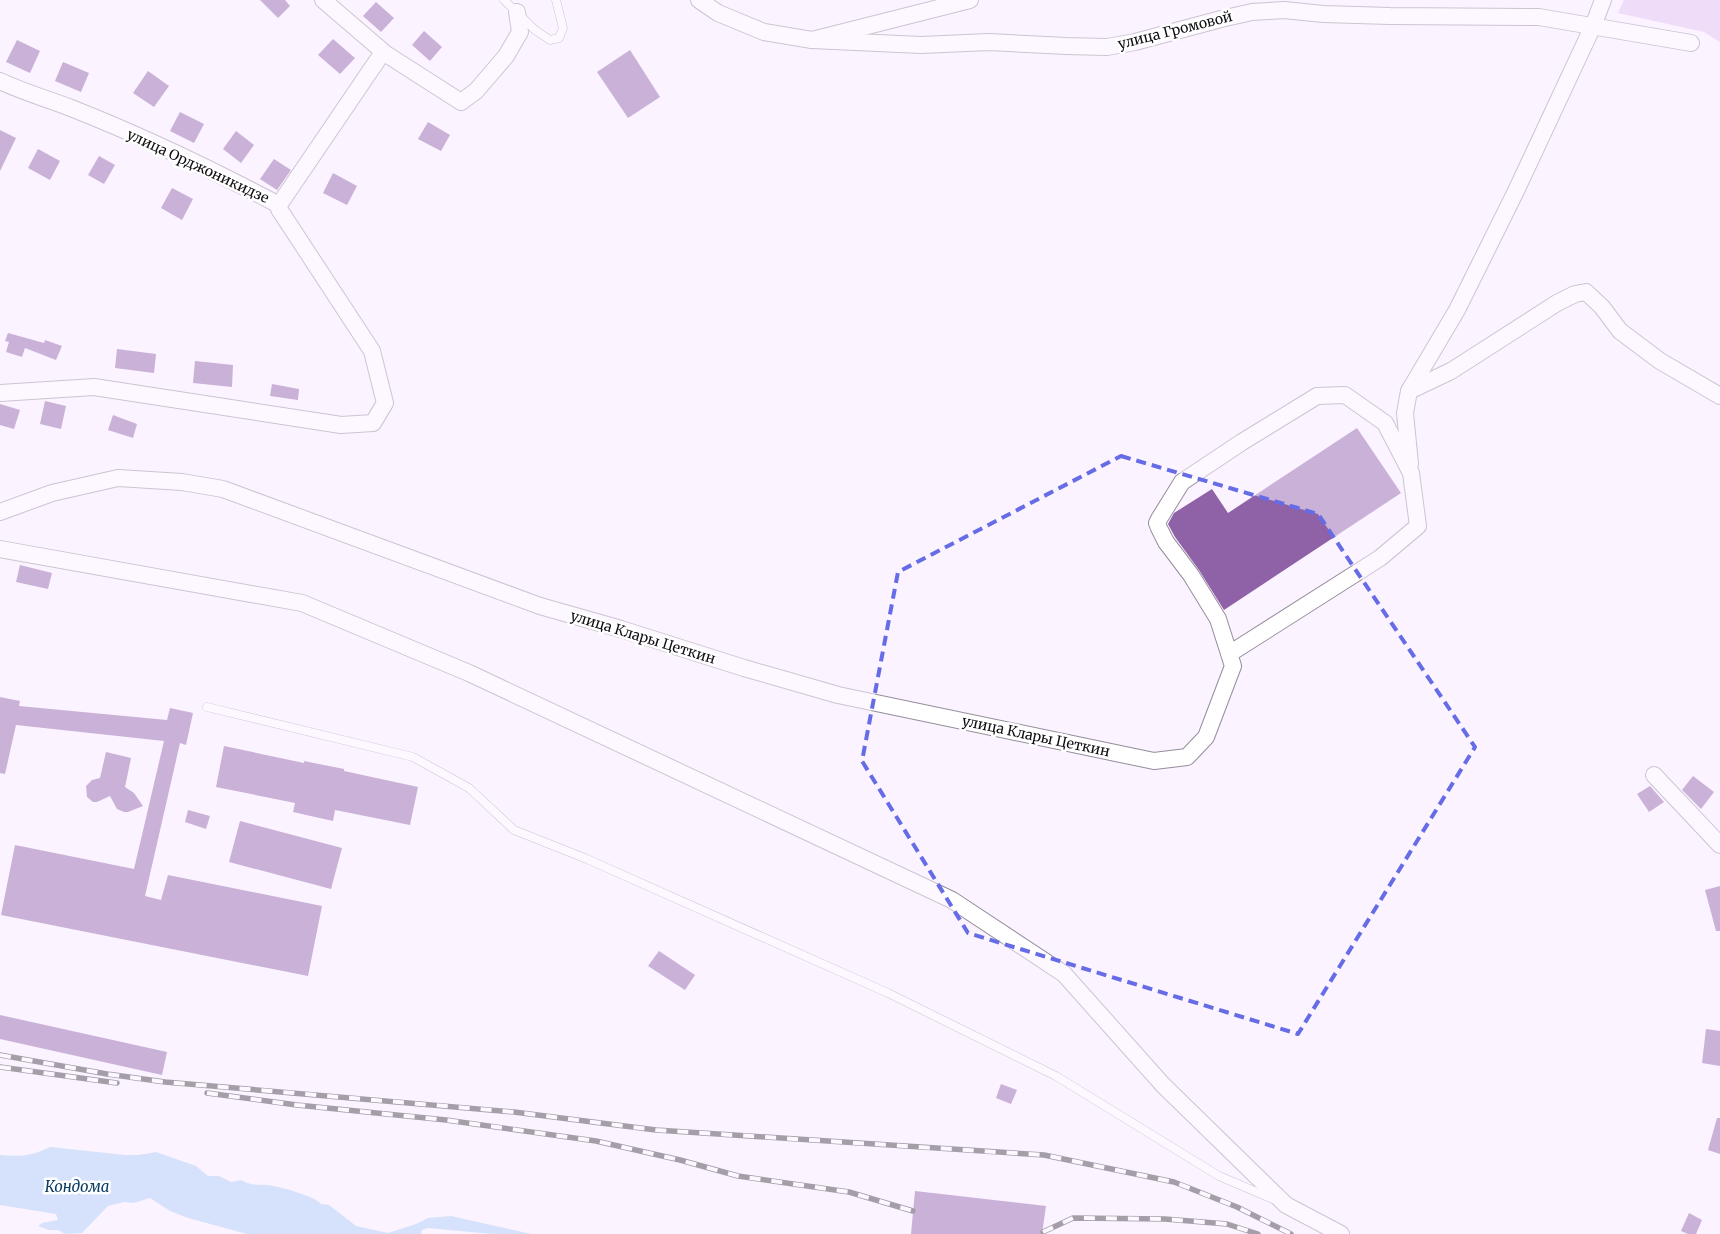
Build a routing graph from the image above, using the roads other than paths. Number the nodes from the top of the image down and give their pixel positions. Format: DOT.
graph roads {
  1 [pos="323,0"];
  2 [pos="504,0"];
  3 [pos="556,0"];
  4 [pos="699,0"];
  5 [pos="970,0"];
  6 [pos="1603,0"];
  7 [pos="517,12"];
  8 [pos="1593,26"];
  9 [pos="812,40"];
  10 [pos="1691,43"];
  11 [pos="383,52"];
  12 [pos="0,81"];
  13 [pos="279,204"];
  14 [pos="1409,391"];
  15 [pos="0,393"];
  16 [pos="1720,396"];
  17 [pos="1411,473"];
  18 [pos="0,512"];
  19 [pos="0,549"];
  20 [pos="1229,654"];
  21 [pos="208,708"];
  22 [pos="1654,775"];
  23 [pos="1720,844"];
  24 [pos="1286,1205"];
  25 [pos="1341,1234"];
  1 -- 11 [label="street"];
  2 -- 7 [label="lane"];
  3 -- 7 [label="lane"];
  4 -- 9 [label="street, улица Громовой"];
  5 -- 9 [label="street"];
  6 -- 8 [label="street"];
  7 -- 11 [label="street"];
  8 -- 9 [label="street, улица Громовой"];
  8 -- 10 [label="street, улица Громовой"];
  8 -- 14 [label="street"];
  11 -- 13 [label="street, улица Орджоникидзе"];
  12 -- 13 [label="street, улица Орджоникидзе"];
  13 -- 15 [label="street"];
  14 -- 16 [label="street"];
  14 -- 17 [label="street"];
  17 -- 20 [label="street, улица Клары Цеткин"];
  17 -- 20 [label="street, улица Клары Цеткин"];
  18 -- 20 [label="street, улица Клары Цеткин"];
  19 -- 24 [label="street"];
  21 -- 24 [label="lane"];
  22 -- 23 [label="street"];
  24 -- 25 [label="street"];
}
